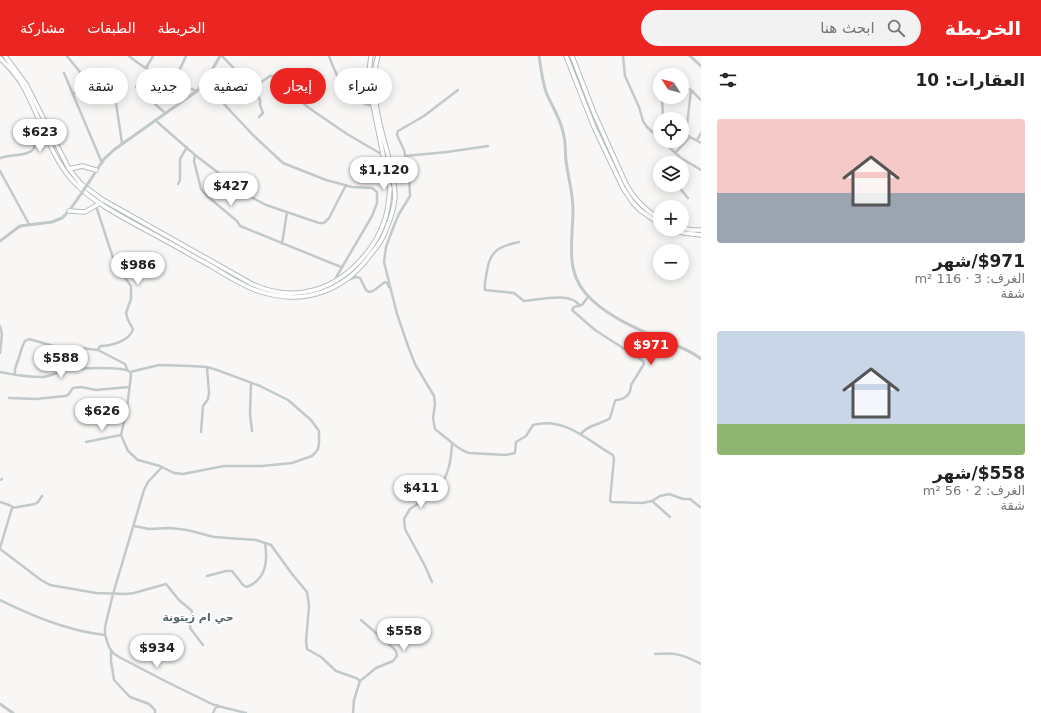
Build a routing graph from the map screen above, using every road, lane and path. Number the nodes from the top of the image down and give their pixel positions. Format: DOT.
graph roads {
  1 [pos="5,56"];
  2 [pos="67,56"];
  3 [pos="128,56"];
  4 [pos="153,56"];
  5 [pos="186,56"];
  6 [pos="221,56"];
  7 [pos="330,56"];
  8 [pos="371,56"];
  9 [pos="378,56"];
  10 [pos="539,56"];
  11 [pos="566,56"];
  12 [pos="572,56"];
  13 [pos="623,56"];
  14 [pos="690,56"];
  15 [pos="0,58"];
  16 [pos="701,66"];
  17 [pos="77,68"];
  18 [pos="146,68"];
  19 [pos="180,68"];
  20 [pos="214,68"];
  21 [pos="233,68"];
  22 [pos="64,72"];
  23 [pos="262,82"];
  24 [pos="191,89"];
  25 [pos="199,89"];
  26 [pos="458,90"];
  27 [pos="691,90"];
  28 [pos="197,91"];
  29 [pos="73,94"];
  30 [pos="701,100"];
  31 [pos="116,104"];
  32 [pos="155,104"];
  33 [pos="224,104"];
  34 [pos="260,104"];
  35 [pos="373,106"];
  36 [pos="594,112"];
  37 [pos="688,112"];
  38 [pos="165,113"];
  39 [pos="590,115"];
  40 [pos="259,117"];
  41 [pos="155,119"];
  42 [pos="23,122"];
  43 [pos="653,133"];
  44 [pos="701,133"];
  45 [pos="690,137"];
  46 [pos="697,140"];
  47 [pos="701,142"];
  48 [pos="122,143"];
  49 [pos="488,146"];
  50 [pos="186,148"];
  51 [pos="670,148"];
  52 [pos="675,153"];
  53 [pos="195,155"];
  54 [pos="384,156"];
  55 [pos="405,156"];
  56 [pos="678,156"];
  57 [pos="0,158"];
  58 [pos="102,162"];
  59 [pos="689,163"];
  60 [pos="77,167"];
  61 [pos="69,169"];
  62 [pos="96,170"];
  63 [pos="701,170"];
  64 [pos="0,171"];
  65 [pos="75,176"];
  66 [pos="178,184"];
  67 [pos="346,185"];
  68 [pos="683,192"];
  69 [pos="90,197"];
  70 [pos="688,198"];
  71 [pos="100,204"];
  72 [pos="96,206"];
  73 [pos="91,208"];
  74 [pos="69,211"];
  75 [pos="287,212"];
  76 [pos="392,212"];
  77 [pos="399,214"];
  78 [pos="653,214"];
  79 [pos="653,219"];
  80 [pos="29,224"];
  81 [pos="689,230"];
  82 [pos="701,230"];
  83 [pos="689,234"];
  84 [pos="701,235"];
  85 [pos="0,241"];
  86 [pos="519,242"];
  87 [pos="282,244"];
  88 [pos="341,267"];
  89 [pos="346,280"];
  90 [pos="333,283"];
  91 [pos="391,290"];
  92 [pos="588,297"];
  93 [pos="580,306"];
  94 [pos="0,326"];
  95 [pos="98,350"];
  96 [pos="0,353"];
  97 [pos="701,359"];
  98 [pos="207,368"];
  99 [pos="129,370"];
  100 [pos="0,372"];
  101 [pos="15,375"];
  102 [pos="252,383"];
  103 [pos="129,387"];
  104 [pos="9,398"];
  105 [pos="252,431"];
  106 [pos="201,432"];
  107 [pos="581,434"];
  108 [pos="121,436"];
  109 [pos="86,442"];
  110 [pos="452,444"];
  111 [pos="162,467"];
  112 [pos="42,496"];
  113 [pos="652,500"];
  114 [pos="0,502"];
  115 [pos="13,507"];
  116 [pos="700,507"];
  117 [pos="670,516"];
  118 [pos="134,526"];
  119 [pos="265,543"];
  120 [pos="0,548"];
  121 [pos="207,576"];
  122 [pos="432,582"];
  123 [pos="113,594"];
  124 [pos="0,600"];
  125 [pos="361,620"];
  126 [pos="105,635"];
  127 [pos="203,645"];
  128 [pos="111,650"];
  129 [pos="655,654"];
  130 [pos="701,664"];
  131 [pos="360,681"];
  132 [pos="0,704"];
  133 [pos="217,706"];
  134 [pos="13,713"];
  135 [pos="155,713"];
  136 [pos="213,713"];
  137 [pos="246,713"];
  138 [pos="353,713"];
  1 -- 61 [label="main road"];
  2 -- 17 [label="street"];
  3 -- 18 [label="street"];
  4 -- 18 [label="street"];
  5 -- 19 [label="street"];
  6 -- 20 [label="street"];
  6 -- 21 [label="street"];
  7 -- 35 [label="street"];
  8 -- 35 [label="main road"];
  9 -- 76 [label="main road"];
  10 -- 92 [label="street"];
  11 -- 39 [label="main road"];
  12 -- 36 [label="main road"];
  13 -- 43 [label="street"];
  14 -- 16 [label="street"];
  15 -- 69 [label="main road"];
  22 -- 29 [label="street"];
  23 -- 54 [label="street"];
  24 -- 28 [label="street"];
  25 -- 28 [label="street"];
  26 -- 55 [label="street"];
  27 -- 30 [label="street"];
  27 -- 37 [label="street"];
  28 -- 38 [label="street"];
  29 -- 58 [label="street"];
  31 -- 48 [label="street"];
  32 -- 38 [label="street"];
  33 -- 67 [label="street"];
  34 -- 40 [label="street"];
  35 -- 54 [label="main road"];
  36 -- 39 [label="main road"];
  36 -- 78 [label="main road"];
  38 -- 41 [label="street"];
  39 -- 79 [label="main road"];
  41 -- 48 [label="street"];
  41 -- 50 [label="street"];
  42 -- 57 [label="street"];
  44 -- 46 [label="street"];
  45 -- 46 [label="street"];
  45 -- 52 [label="street"];
  46 -- 47 [label="street"];
  48 -- 58 [label="street"];
  49 -- 55 [label="street"];
  50 -- 53 [label="street"];
  50 -- 66 [label="street"];
  51 -- 52 [label="street"];
  52 -- 56 [label="street"];
  53 -- 75 [label="street"];
  53 -- 87 [label="street"];
  54 -- 90 [label="main road"];
  55 -- 77 [label="street"];
  58 -- 62 [label="street"];
  59 -- 63 [label="street"];
  60 -- 61 [label="main road"];
  60 -- 62 [label="main road"];
  60 -- 65 [label="main road"];
  61 -- 65 [label="main road"];
  62 -- 74 [label="street, bridge"];
  64 -- 80 [label="street"];
  65 -- 90 [label="main road"];
  67 -- 75 [label="street"];
  67 -- 88 [label="street"];
  68 -- 70 [label="street"];
  69 -- 71 [label="main road"];
  69 -- 73 [label="main road"];
  71 -- 72 [label="main road"];
  71 -- 89 [label="main road"];
  72 -- 73 [label="main road"];
  72 -- 95 [label="street"];
  73 -- 74 [label="main road"];
  74 -- 80 [label="street"];
  75 -- 87 [label="street"];
  76 -- 77 [label="street"];
  76 -- 89 [label="main road"];
  77 -- 91 [label="street"];
  80 -- 85 [label="street"];
  81 -- 82 [label="main road"];
  83 -- 84 [label="main road"];
  86 -- 93 [label="street"];
  87 -- 88 [label="street"];
  88 -- 90 [label="street"];
  89 -- 91 [label="street"];
  91 -- 110 [label="street"];
  92 -- 93 [label="street"];
  92 -- 97 [label="street"];
  93 -- 107 [label="street"];
  94 -- 96 [label="street"];
  95 -- 99 [label="street"];
  95 -- 101 [label="street"];
  98 -- 99 [label="street"];
  98 -- 102 [label="street"];
  98 -- 106 [label="street"];
  99 -- 101 [label="street"];
  99 -- 103 [label="street"];
  100 -- 101 [label="street"];
  102 -- 105 [label="street"];
  102 -- 111 [label="street"];
  103 -- 104 [label="street"];
  103 -- 108 [label="street"];
  107 -- 110 [label="street"];
  107 -- 113 [label="street"];
  108 -- 109 [label="street"];
  108 -- 111 [label="street"];
  110 -- 122 [label="street"];
  111 -- 118 [label="street"];
  112 -- 115 [label="street"];
  113 -- 116 [label="street"];
  113 -- 117 [label="street"];
  114 -- 115 [label="street"];
  115 -- 120 [label="street"];
  118 -- 119 [label="street"];
  118 -- 123 [label="street"];
  119 -- 121 [label="street"];
  119 -- 131 [label="street"];
  120 -- 123 [label="street"];
  123 -- 126 [label="street"];
  123 -- 127 [label="street"];
  124 -- 126 [label="street"];
  125 -- 131 [label="street"];
  126 -- 128 [label="street"];
  128 -- 133 [label="street"];
  128 -- 135 [label="street"];
  129 -- 130 [label="street"];
  131 -- 138 [label="street"];
  132 -- 134 [label="street"];
  133 -- 136 [label="street"];
  133 -- 137 [label="street"];
}
